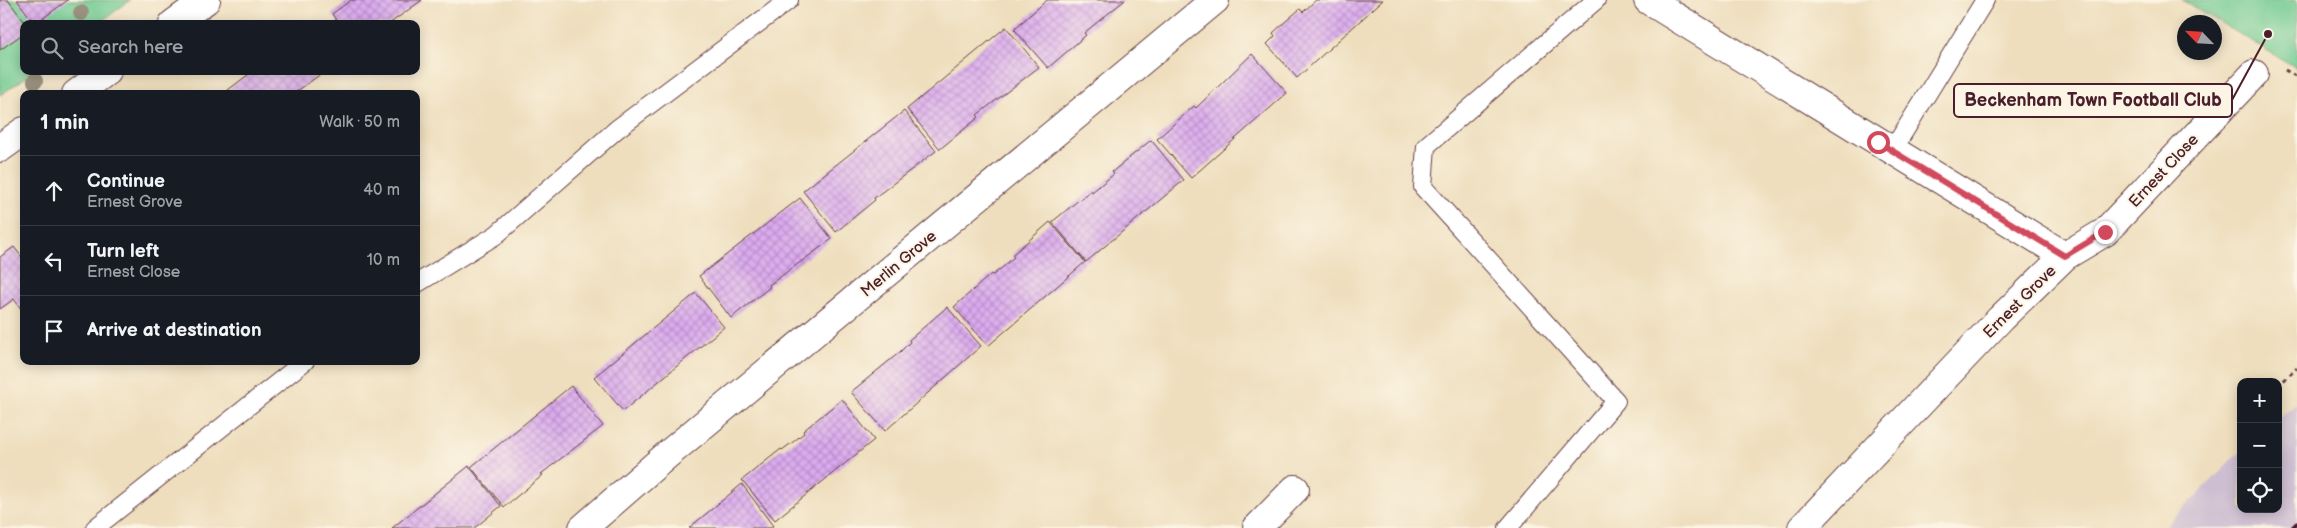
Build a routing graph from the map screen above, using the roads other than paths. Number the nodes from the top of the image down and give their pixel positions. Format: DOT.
graph roads {
  1 [pos="206,0"];
  2 [pos="789,0"];
  3 [pos="1215,0"];
  4 [pos="1596,0"];
  5 [pos="1648,0"];
  6 [pos="1985,0"];
  7 [pos="178,20"];
  8 [pos="2254,74"];
  9 [pos="102,75"];
  10 [pos="81,90"];
  11 [pos="20,134"];
  12 [pos="1,147"];
  13 [pos="1892,150"];
  14 [pos="2065,256"];
  15 [pos="420,282"];
  16 [pos="300,365"];
  17 [pos="1295,489"];
  18 [pos="95,528"];
  19 [pos="583,528"];
  20 [pos="1257,528"];
  21 [pos="1508,528"];
  22 [pos="1802,528"];
  1 -- 7 [label="street"];
  2 -- 15 [label="lane"];
  3 -- 19 [label="street, Merlin Grove"];
  4 -- 21 [label="lane"];
  5 -- 13 [label="street, Ernest Grove"];
  6 -- 13 [label="lane"];
  8 -- 14 [label="street, Ernest Close"];
  9 -- 10 [label="street"];
  11 -- 12 [label="street"];
  13 -- 14 [label="street, Ernest Grove"];
  14 -- 22 [label="street, Ernest Grove"];
  16 -- 18 [label="lane"];
  17 -- 20 [label="street"];
}
